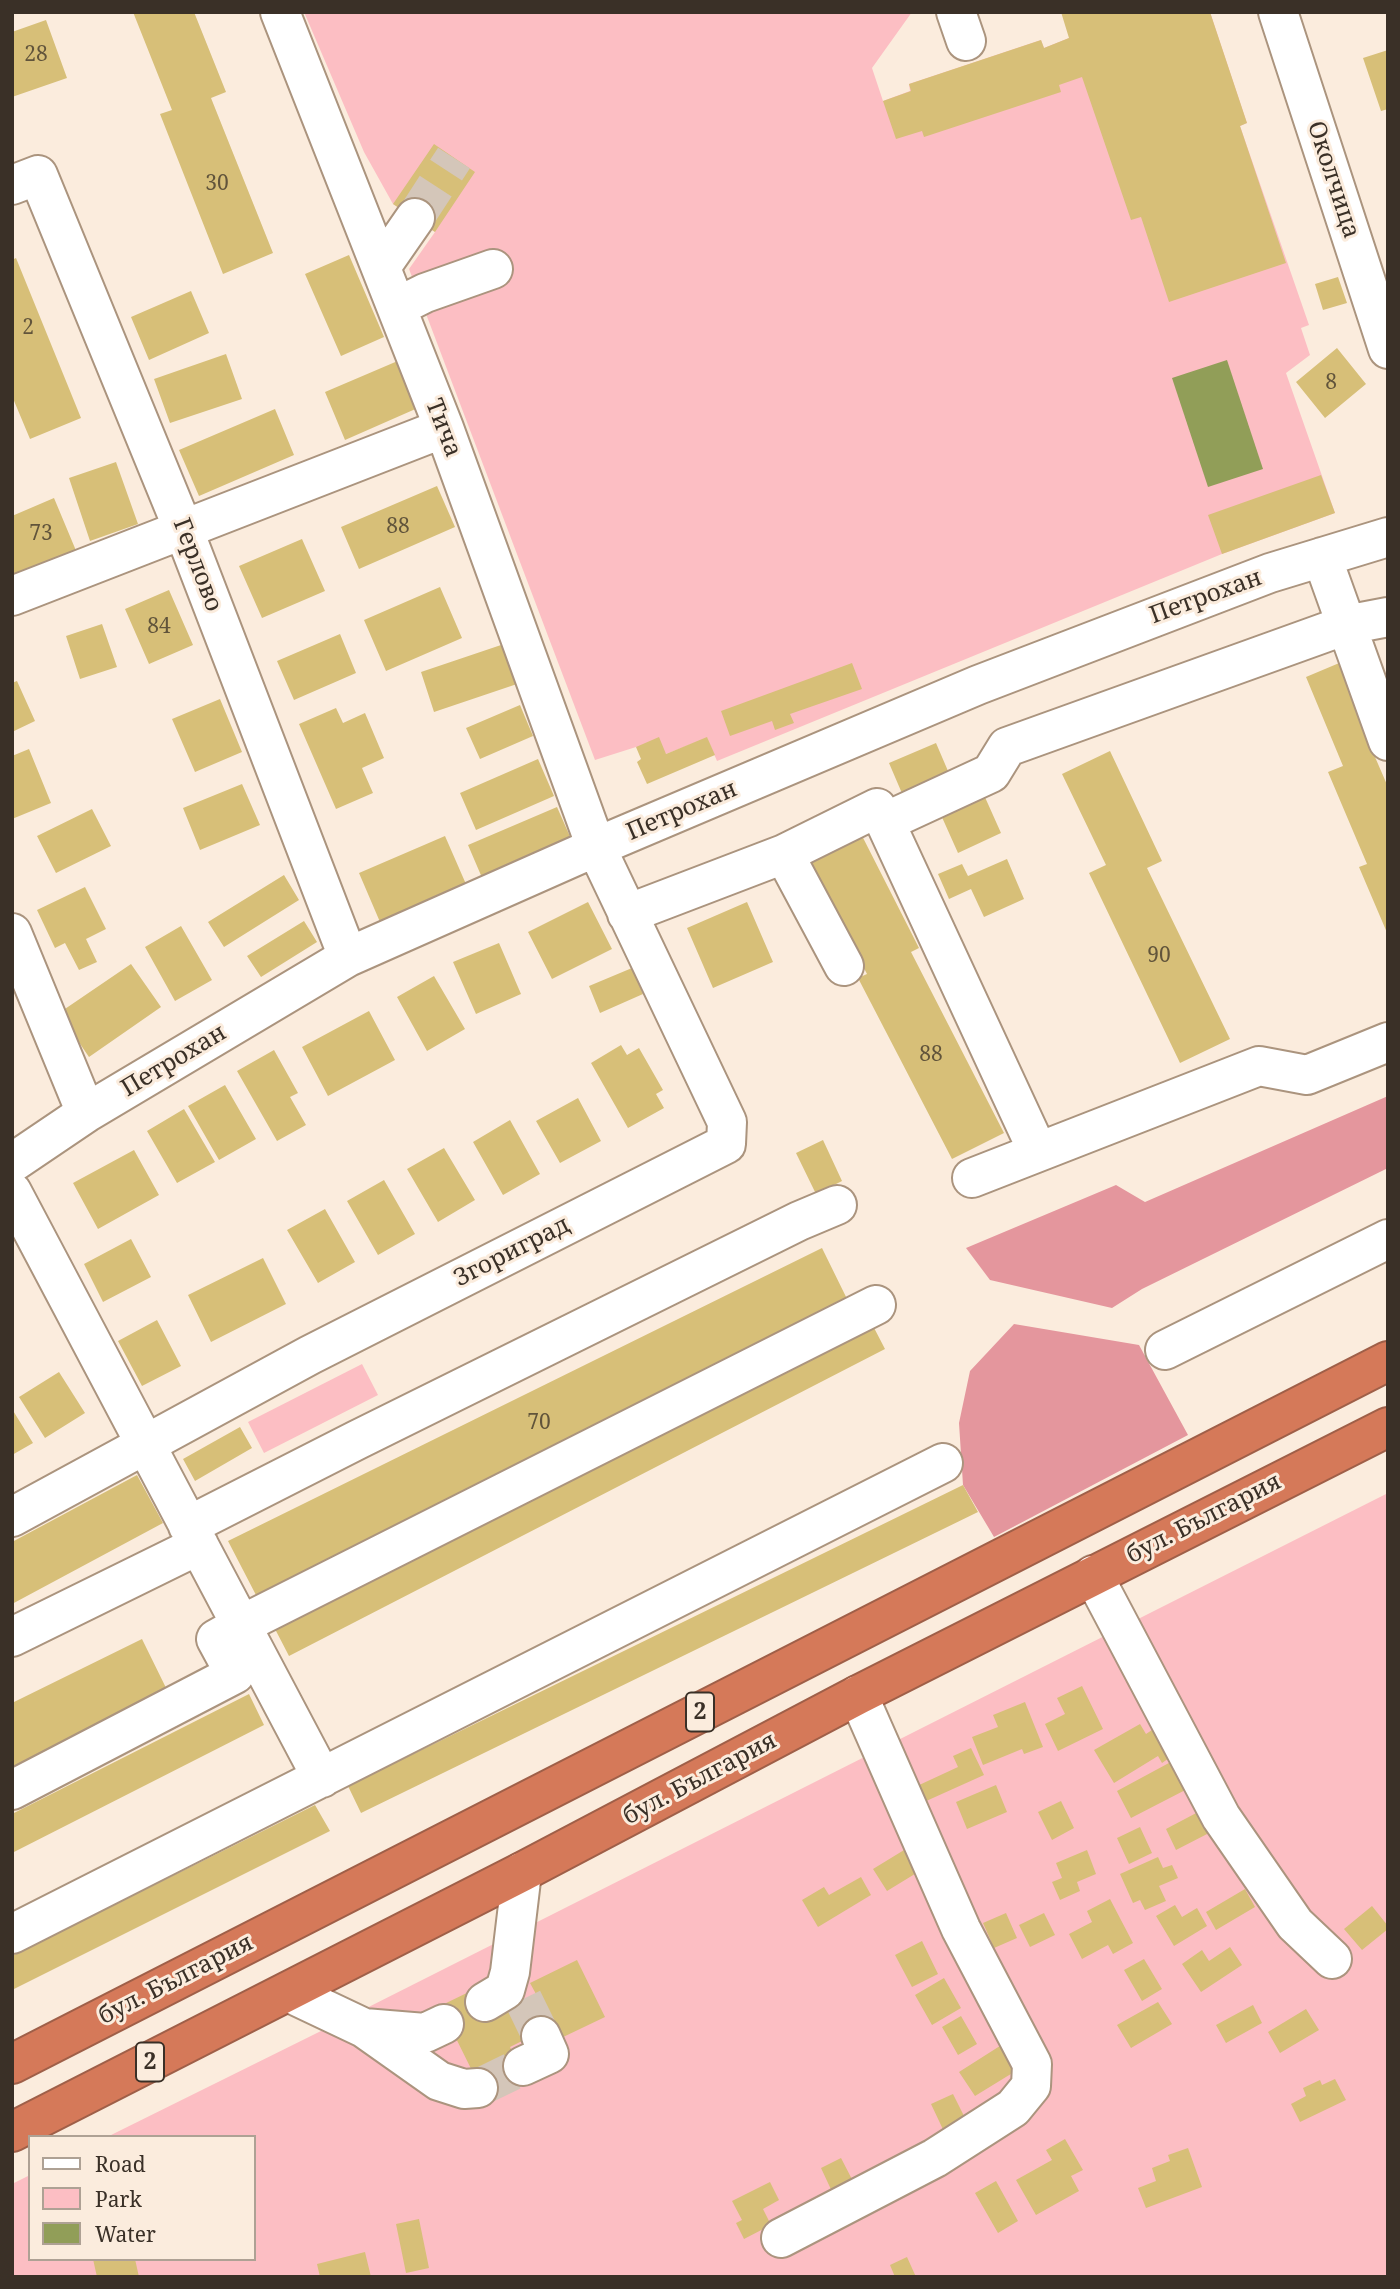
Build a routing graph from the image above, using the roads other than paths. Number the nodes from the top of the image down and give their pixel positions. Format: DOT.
graph roads {
  1 [pos="280,12"];
  2 [pos="1278,12"];
  3 [pos="25,180"];
  4 [pos="415,218"];
  5 [pos="1375,266"];
  6 [pos="381,267"];
  7 [pos="493,269"];
  8 [pos="397,307"];
  9 [pos="1388,349"];
  10 [pos="444,428"];
  11 [pos="184,531"];
  12 [pos="1388,537"];
  13 [pos="1322,557"];
  14 [pos="12,596"];
  15 [pos="1388,617"];
  16 [pos="1346,625"];
  17 [pos="1388,741"];
  18 [pos="885,822"];
  19 [pos="597,847"];
  20 [pos="784,854"];
  21 [pos="627,914"];
  22 [pos="12,933"];
  23 [pos="348,957"];
  24 [pos="844,966"];
  25 [pos="1388,1042"];
  26 [pos="86,1113"];
  27 [pos="1038,1152"];
  28 [pos="12,1163"];
  29 [pos="972,1178"];
  30 [pos="12,1192"];
  31 [pos="837,1205"];
  32 [pos="1388,1239"];
  33 [pos="876,1305"];
  34 [pos="1165,1350"];
  35 [pos="1388,1361"];
  36 [pos="1388,1427"];
  37 [pos="146,1445"];
  38 [pos="943,1463"];
  39 [pos="12,1517"];
  40 [pos="193,1536"];
  41 [pos="1093,1575"];
  42 [pos="241,1625"];
  43 [pos="12,1637"];
  44 [pos="858,1695"];
  45 [pos="322,1778"];
  46 [pos="12,1790"];
  47 [pos="522,1872"];
  48 [pos="12,1934"];
  49 [pos="1332,1959"];
  50 [pos="288,1992"];
  51 [pos="485,2002"];
  52 [pos="444,2024"];
  53 [pos="364,2028"];
  54 [pos="12,2064"];
  55 [pos="478,2088"];
  56 [pos="12,2132"];
  57 [pos="781,2238"];
  1 -- 6 [label="street, Тича"];
  2 -- 5 [label="street, Околчица"];
  3 -- 11 [label="street, Герлово"];
  4 -- 6 [label="street"];
  5 -- 9 [label="street, Околчица"];
  6 -- 8 [label="street, Тича"];
  7 -- 8 [label="street"];
  8 -- 10 [label="street, Тича"];
  10 -- 11 [label="street"];
  10 -- 19 [label="street, Тича"];
  11 -- 14 [label="street"];
  11 -- 23 [label="street, Герлово"];
  12 -- 13 [label="street, Петрохан"];
  13 -- 16 [label="street"];
  13 -- 19 [label="street, Петрохан"];
  15 -- 16 [label="street"];
  16 -- 17 [label="street"];
  16 -- 18 [label="street"];
  18 -- 20 [label="street"];
  18 -- 27 [label="street"];
  19 -- 21 [label="street, Згориград"];
  19 -- 23 [label="street, Петрохан"];
  20 -- 21 [label="street"];
  20 -- 24 [label="street"];
  21 -- 37 [label="street, Згориград"];
  22 -- 26 [label="street"];
  23 -- 26 [label="street, Петрохан"];
  25 -- 27 [label="street"];
  26 -- 28 [label="street, Петрохан"];
  27 -- 29 [label="street"];
  30 -- 37 [label="street"];
  31 -- 40 [label="street"];
  32 -- 34 [label="street"];
  33 -- 42 [label="street"];
  35 -- 54 [label="highway, бул. България / 2"];
  36 -- 41 [label="highway, бул. България / 2"];
  37 -- 39 [label="street, Згориград"];
  37 -- 40 [label="street"];
  38 -- 45 [label="street"];
  40 -- 42 [label="street"];
  40 -- 43 [label="street"];
  41 -- 44 [label="highway, бул. България / 2"];
  41 -- 49 [label="street"];
  42 -- 45 [label="street"];
  42 -- 46 [label="street"];
  44 -- 47 [label="highway, бул. България / 2"];
  44 -- 57 [label="street"];
  45 -- 48 [label="street"];
  47 -- 50 [label="highway, бул. България / 2"];
  47 -- 51 [label="street"];
  50 -- 53 [label="street"];
  50 -- 56 [label="highway, бул. България / 2"];
  52 -- 53 [label="street"];
  53 -- 55 [label="street"];
}
